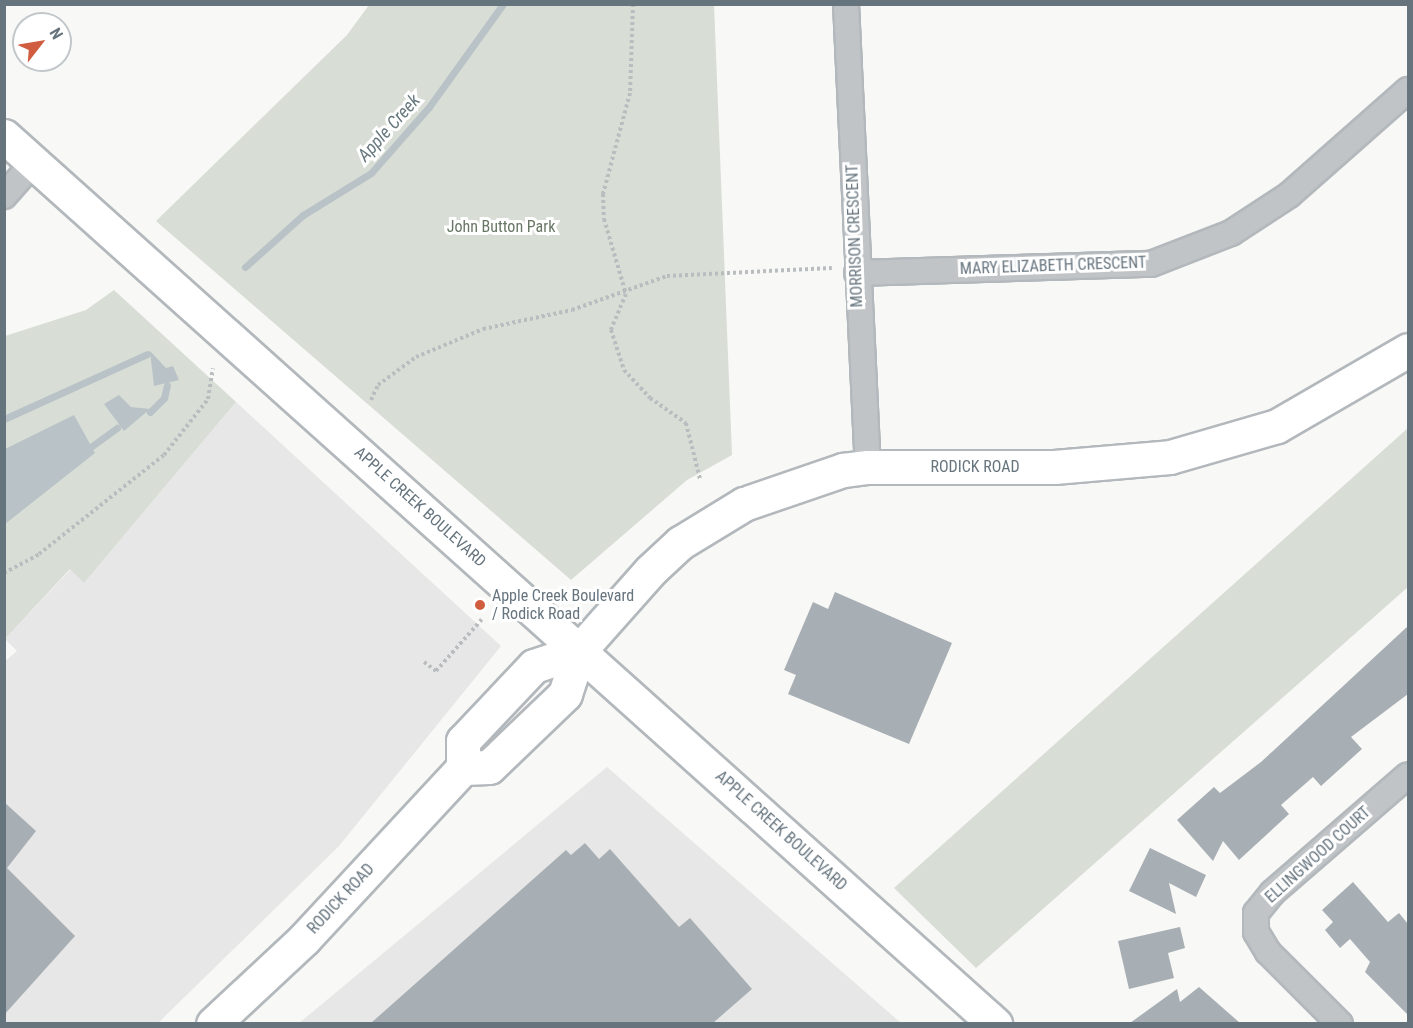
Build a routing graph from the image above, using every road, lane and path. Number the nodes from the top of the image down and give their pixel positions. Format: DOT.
graph roads {
  1 [pos="633,4"];
  2 [pos="846,4"];
  3 [pos="1408,90"];
  4 [pos="4,136"];
  5 [pos="34,162"];
  6 [pos="4,196"];
  7 [pos="832,268"];
  8 [pos="857,273"];
  9 [pos="626,294"];
  10 [pos="1408,350"];
  11 [pos="213,368"];
  12 [pos="370,400"];
  13 [pos="868,467"];
  14 [pos="700,479"];
  15 [pos="4,573"];
  16 [pos="482,619"];
  17 [pos="579,651"];
  18 [pos="424,662"];
  19 [pos="1408,775"];
  20 [pos="213,1023"];
  21 [pos="995,1023"];
  22 [pos="1340,1023"];
  1 -- 9 [label="path"];
  2 -- 8 [label="street, MORRISON CRESCENT"];
  3 -- 8 [label="street, MARY ELIZABETH CRESCENT"];
  4 -- 5 [label="main road, APPLE CREEK BOULEVARD"];
  5 -- 6 [label="street"];
  5 -- 17 [label="main road, APPLE CREEK BOULEVARD"];
  7 -- 9 [label="path"];
  8 -- 13 [label="street, MORRISON CRESCENT"];
  9 -- 12 [label="path"];
  9 -- 14 [label="path"];
  10 -- 13 [label="main road, RODICK ROAD"];
  11 -- 15 [label="path"];
  13 -- 17 [label="main road, RODICK ROAD"];
  16 -- 18 [label="path"];
  17 -- 20 [label="main road, RODICK ROAD"];
  17 -- 21 [label="main road, APPLE CREEK BOULEVARD"];
  19 -- 22 [label="street, ELLINGWOOD COURT"];
}
